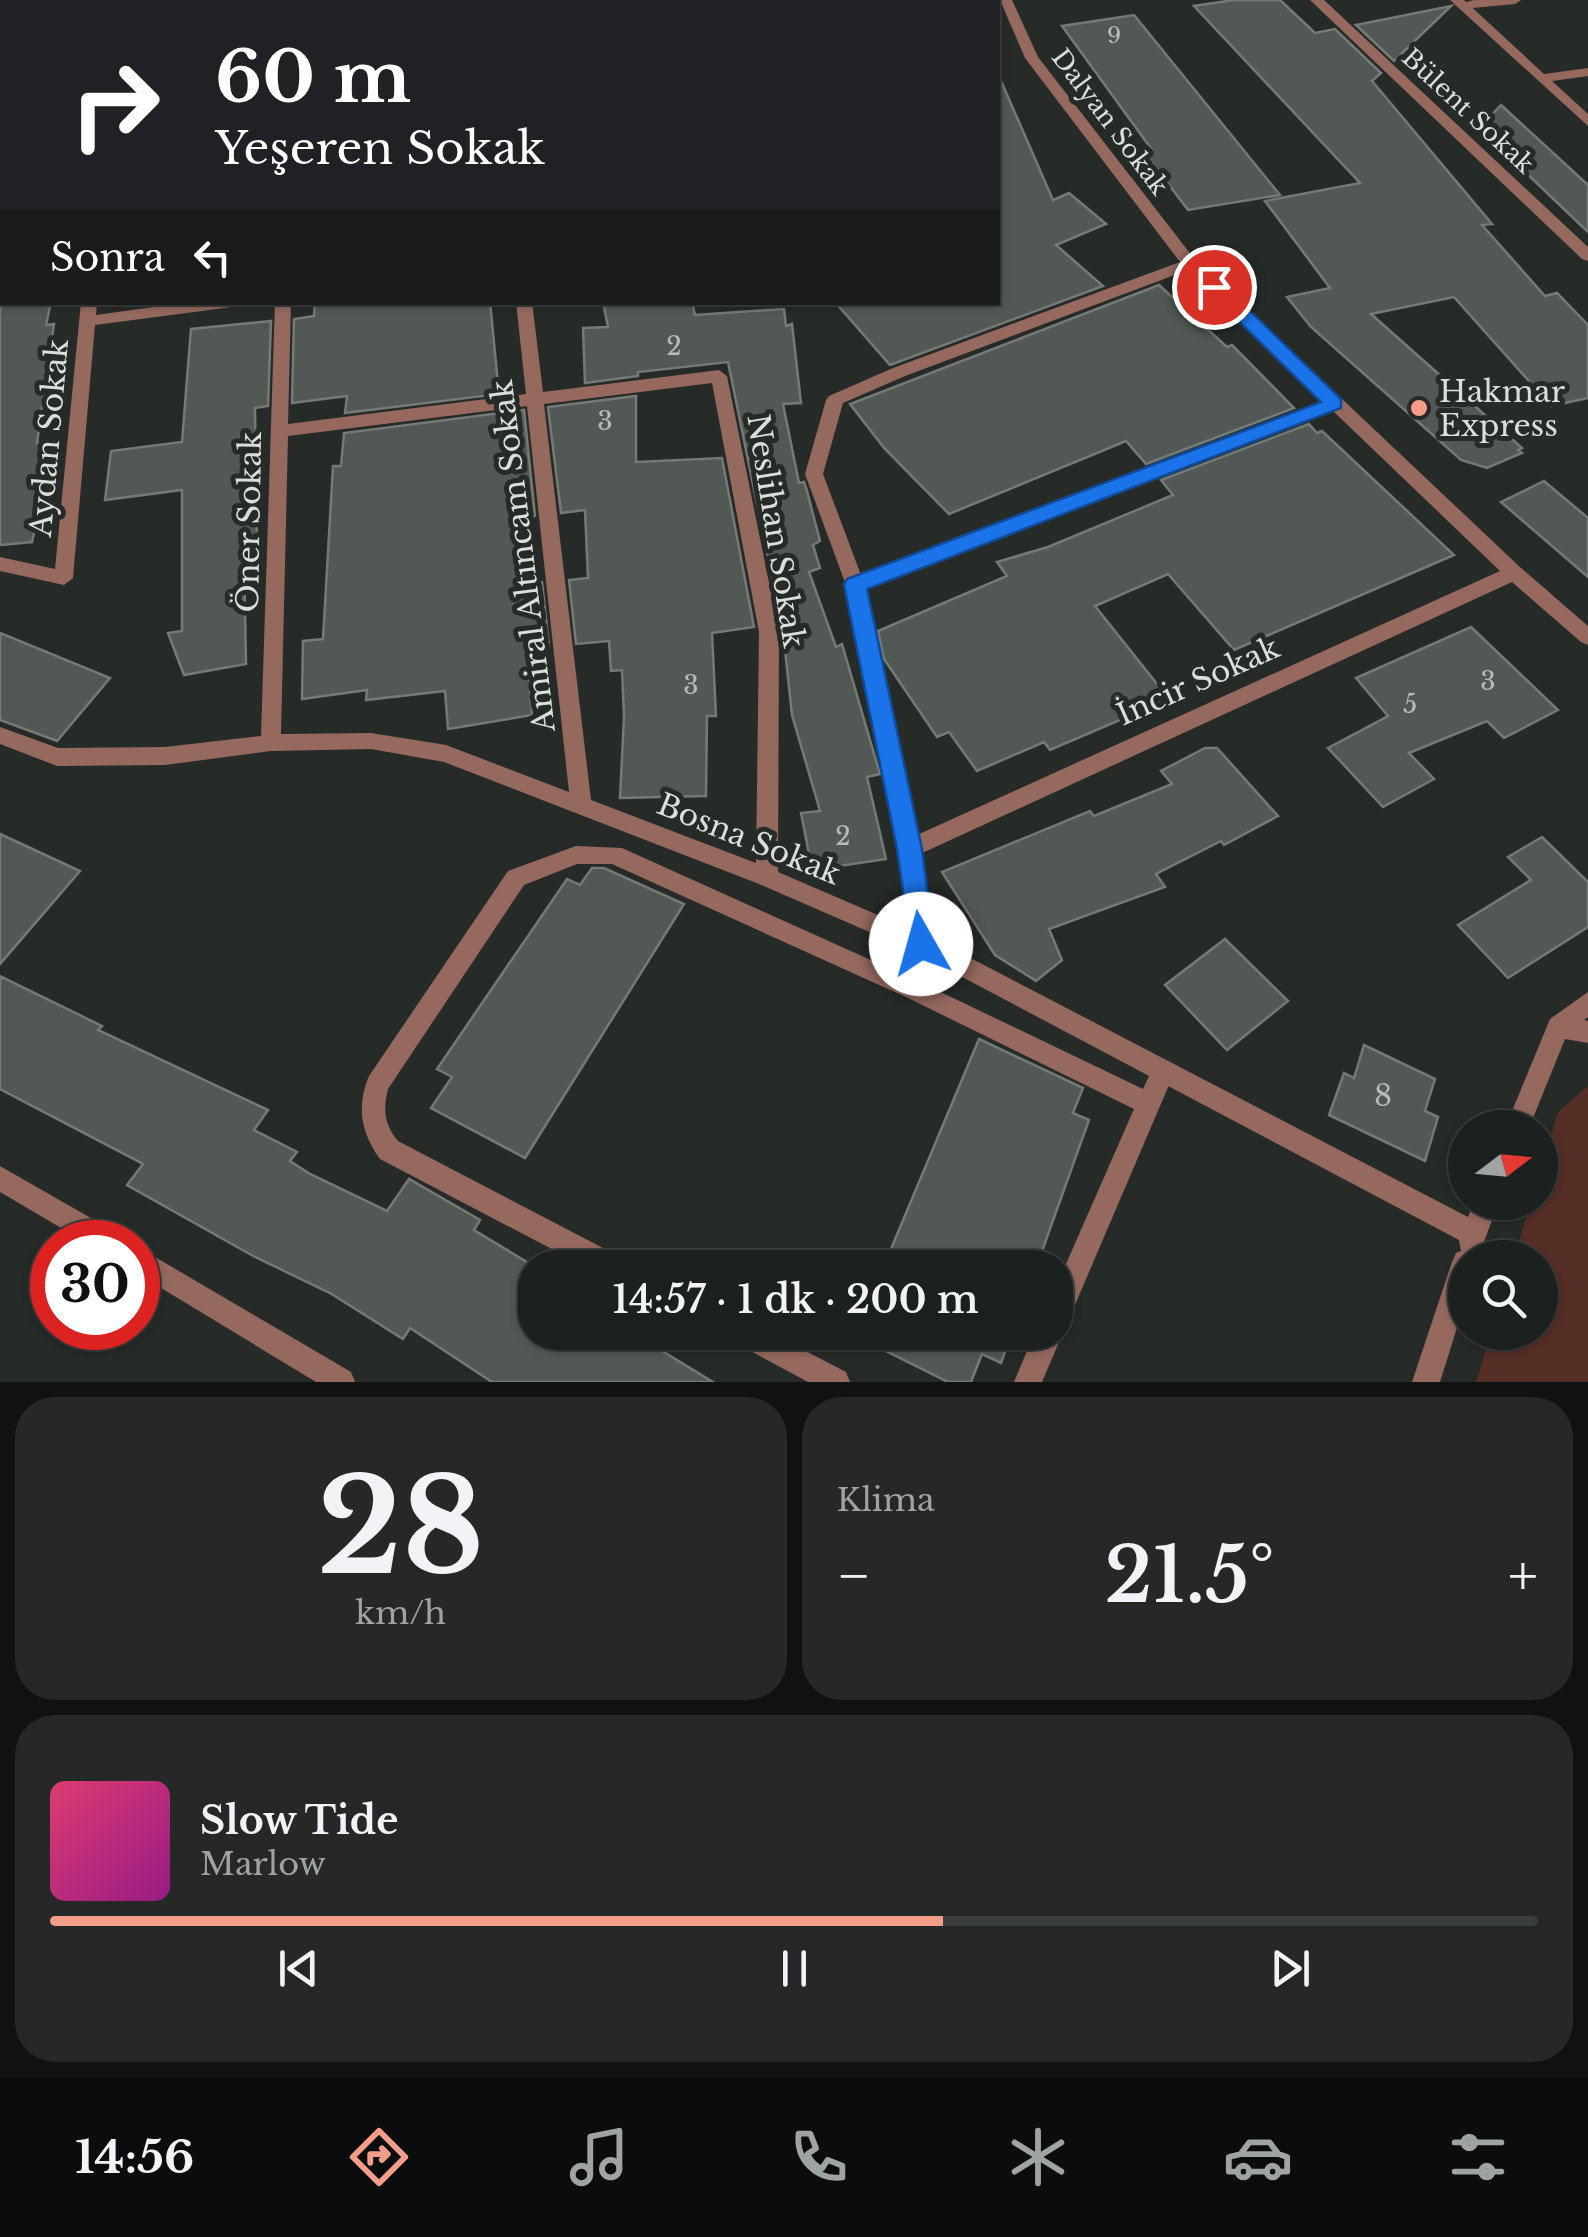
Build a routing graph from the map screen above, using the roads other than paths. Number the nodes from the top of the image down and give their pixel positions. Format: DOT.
graph roads {
  1 [pos="1006,0"];
  2 [pos="1316,0"];
  3 [pos="1515,0"];
  4 [pos="1459,2"];
  5 [pos="1588,72"];
  6 [pos="1544,78"];
  7 [pos="1588,122"];
  8 [pos="1588,256"];
  9 [pos="1190,264"];
  10 [pos="189,305"];
  11 [pos="283,305"];
  12 [pos="524,305"];
  13 [pos="88,312"];
  14 [pos="534,398"];
  15 [pos="1334,404"];
  16 [pos="280,431"];
  17 [pos="0,564"];
  18 [pos="1514,573"];
  19 [pos="855,585"];
  20 [pos="1588,637"];
  21 [pos="0,735"];
  22 [pos="271,744"];
  23 [pos="581,803"];
  24 [pos="909,849"];
  25 [pos="767,876"];
  26 [pos="921,944"];
  27 [pos="1588,1003"];
  28 [pos="1558,1027"];
  29 [pos="1588,1032"];
  30 [pos="1163,1071"];
  31 [pos="1148,1104"];
  32 [pos="1524,1110"];
  33 [pos="0,1178"];
  34 [pos="71,1220"];
  35 [pos="1450,1240"];
  36 [pos="581,1250"];
  37 [pos="160,1273"];
  38 [pos="1073,1278"];
  39 [pos="1448,1315"];
  40 [pos="775,1350"];
  41 [pos="1042,1350"];
  42 [pos="341,1382"];
  43 [pos="836,1382"];
  44 [pos="1028,1382"];
  45 [pos="1426,1382"];
  1 -- 9 [label="street, Dalyan Sokak"];
  2 -- 8 [label="street, Bülent Sokak"];
  3 -- 4 [label="street"];
  4 -- 6 [label="street"];
  5 -- 6 [label="street"];
  6 -- 7 [label="street"];
  9 -- 15 [label="street, Dalyan Sokak"];
  9 -- 19 [label="street"];
  10 -- 13 [label="street"];
  11 -- 16 [label="street, Öner Sokak"];
  12 -- 14 [label="street, Amiral Altıncam Sokak"];
  13 -- 17 [label="street, Aydan Sokak"];
  14 -- 16 [label="street"];
  14 -- 23 [label="street, Amiral Altıncam Sokak"];
  14 -- 25 [label="street, Neslihan Sokak"];
  15 -- 18 [label="street, Dalyan Sokak"];
  15 -- 19 [label="street"];
  16 -- 22 [label="street, Öner Sokak"];
  18 -- 20 [label="street, Dalyan Sokak"];
  18 -- 24 [label="street, İncir Sokak"];
  19 -- 24 [label="street"];
  21 -- 22 [label="street, Bosna Sokak"];
  22 -- 23 [label="street, Bosna Sokak"];
  23 -- 25 [label="street, Bosna Sokak"];
  24 -- 26 [label="street"];
  25 -- 26 [label="street, Bosna Sokak"];
  26 -- 30 [label="street, Bosna Sokak"];
  27 -- 28 [label="street"];
  28 -- 29 [label="street"];
  28 -- 32 [label="street"];
  30 -- 31 [label="street"];
  30 -- 35 [label="street, Bosna Sokak"];
  31 -- 36 [label="street"];
  31 -- 38 [label="street"];
  33 -- 34 [label="street"];
  37 -- 42 [label="street"];
  39 -- 45 [label="street"];
  40 -- 43 [label="street"];
  41 -- 44 [label="street"];
}
